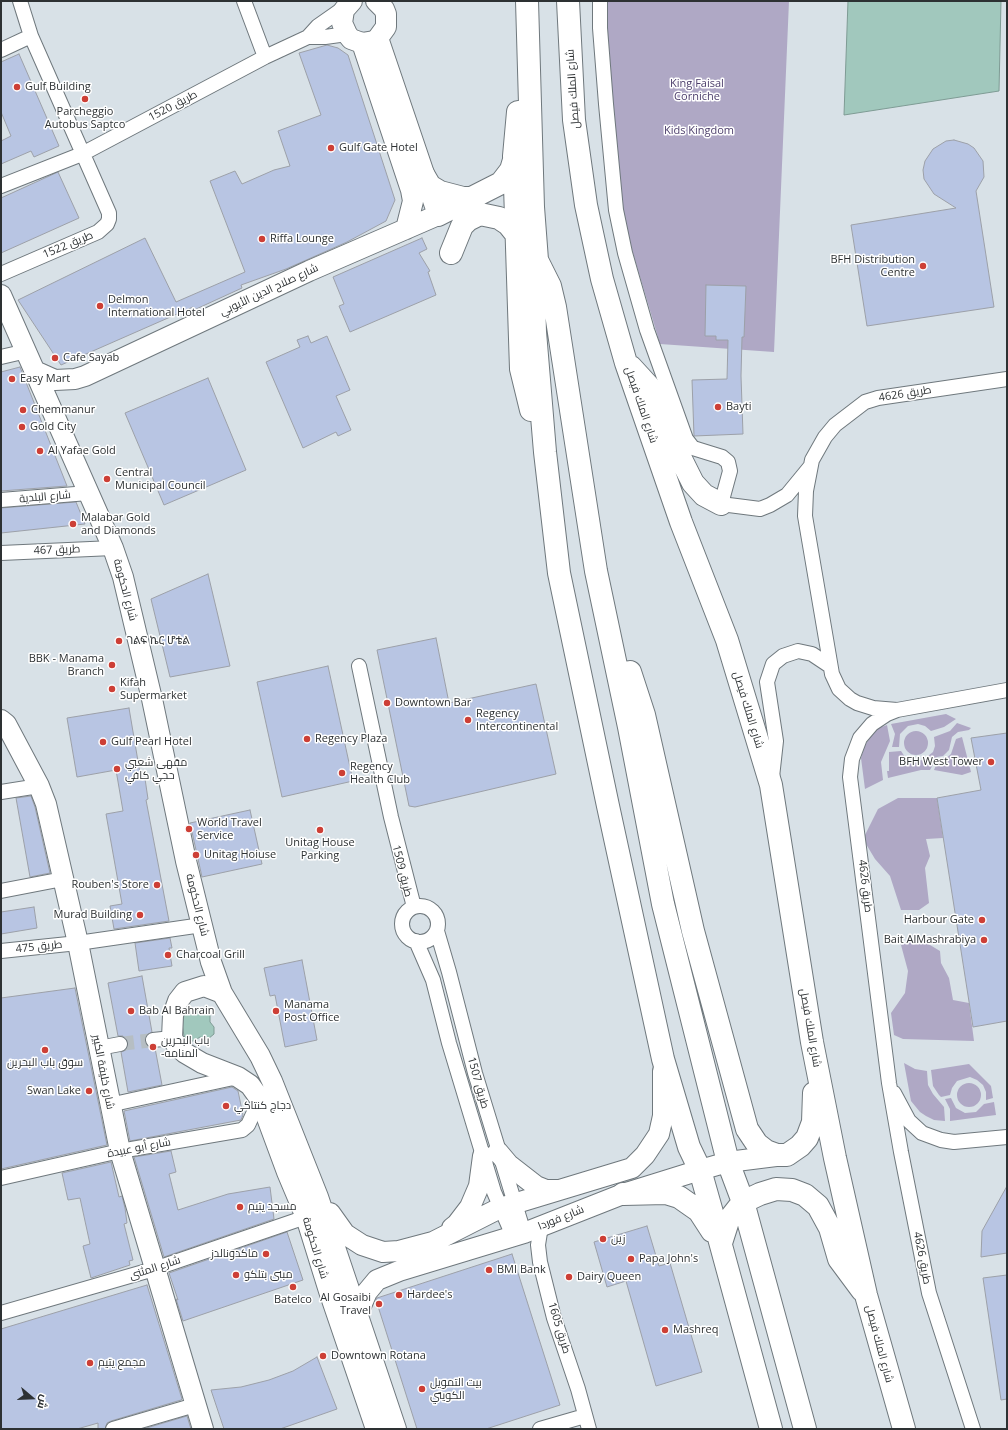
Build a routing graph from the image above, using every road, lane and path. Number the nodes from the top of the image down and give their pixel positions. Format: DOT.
graph roads {
  1 [pos="20,1"];
  2 [pos="244,1"];
  3 [pos="376,1"];
  4 [pos="568,1"];
  5 [pos="600,1"];
  6 [pos="350,3"];
  7 [pos="527,3"];
  8 [pos="31,36"];
  9 [pos="308,37"];
  10 [pos="362,38"];
  11 [pos="1,50"];
  12 [pos="265,57"];
  13 [pos="82,154"];
  14 [pos="514,156"];
  15 [pos="423,174"];
  16 [pos="1,186"];
  17 [pos="474,198"];
  18 [pos="438,215"];
  19 [pos="406,229"];
  20 [pos="516,234"];
  21 [pos="451,253"];
  22 [pos="537,260"];
  23 [pos="1,274"];
  24 [pos="1,295"];
  25 [pos="27,351"];
  26 [pos="1,357"];
  27 [pos="626,363"];
  28 [pos="35,371"];
  29 [pos="1007,379"];
  30 [pos="545,452"];
  31 [pos="810,466"];
  32 [pos="88,493"];
  33 [pos="1,500"];
  34 [pos="721,504"];
  35 [pos="113,548"];
  36 [pos="1,553"];
  37 [pos="596,571"];
  38 [pos="359,666"];
  39 [pos="830,666"];
  40 [pos="1007,690"];
  41 [pos="897,710"];
  42 [pos="1,720"];
  43 [pos="771,785"];
  44 [pos="39,786"];
  45 [pos="1,792"];
  46 [pos="63,879"];
  47 [pos="1,891"];
  48 [pos="413,908"];
  49 [pos="202,925"];
  50 [pos="437,931"];
  51 [pos="416,942"];
  52 [pos="78,943"];
  53 [pos="1,951"];
  54 [pos="222,994"];
  55 [pos="812,1042"];
  56 [pos="120,1044"];
  57 [pos="98,1048"];
  58 [pos="663,1059"];
  59 [pos="238,1077"];
  60 [pos="889,1083"];
  61 [pos="260,1099"];
  62 [pos="109,1105"];
  63 [pos="1007,1137"];
  64 [pos="120,1151"];
  65 [pos="490,1154"];
  66 [pos="787,1155"];
  67 [pos="728,1162"];
  68 [pos="700,1170"];
  69 [pos="1,1178"];
  70 [pos="619,1184"];
  71 [pos="562,1190"];
  72 [pos="318,1197"];
  73 [pos="743,1202"];
  74 [pos="507,1206"];
  75 [pos="306,1217"];
  76 [pos="526,1232"];
  77 [pos="433,1242"];
  78 [pos="721,1243"];
  79 [pos="154,1269"];
  80 [pos="866,1296"];
  81 [pos="1,1313"];
  82 [pos="357,1315"];
  83 [pos="195,1406"];
  84 [pos="587,1423"];
  85 [pos="113,1429"];
  86 [pos="203,1429"];
  87 [pos="376,1429"];
  88 [pos="396,1429"];
  89 [pos="540,1429"];
  90 [pos="771,1429"];
  91 [pos="805,1429"];
  92 [pos="904,1429"];
  93 [pos="973,1429"];
  1 -- 8 [label="street, طريق 1522"];
  2 -- 12 [label="street"];
  3 -- 10 [label="main road"];
  4 -- 27 [label="highway, شارع الملك فيصل"];
  5 -- 34 [label="street"];
  6 -- 9 [label="street, طريق 1520"];
  6 -- 10 [label="main road"];
  7 -- 14 [label="highway"];
  7 -- 22 [label="highway"];
  8 -- 11 [label="street"];
  8 -- 13 [label="street, طريق 1522"];
  9 -- 10 [label="street, طريق 1520"];
  9 -- 12 [label="street, طريق 1520"];
  10 -- 15 [label="main road"];
  10 -- 19 [label="main road"];
  12 -- 13 [label="street, طريق 1520"];
  13 -- 16 [label="street"];
  13 -- 23 [label="street, طريق 1522"];
  14 -- 17 [label="highway"];
  14 -- 20 [label="highway"];
  15 -- 17 [label="highway"];
  15 -- 18 [label="main road"];
  17 -- 18 [label="highway"];
  18 -- 19 [label="main road, شارع صلاح الدين الأيوبي"];
  19 -- 28 [label="main road, شارع صلاح الدين الأيوبي"];
  20 -- 21 [label="highway"];
  20 -- 30 [label="highway"];
  22 -- 30 [label="highway"];
  22 -- 37 [label="highway"];
  24 -- 25 [label="main road, شارع الحكومة"];
  25 -- 26 [label="street"];
  25 -- 28 [label="main road, شارع الحكومة"];
  27 -- 34 [label="highway"];
  27 -- 43 [label="highway, شارع الملك فيصل"];
  28 -- 32 [label="main road, شارع الحكومة"];
  29 -- 31 [label="street, طريق 4626"];
  30 -- 58 [label="highway"];
  31 -- 34 [label="street, طريق 4626"];
  31 -- 39 [label="street, طريق 4626"];
  32 -- 33 [label="street, شارع البلدية"];
  32 -- 35 [label="main road, شارع الحكومة"];
  35 -- 36 [label="street, طريق 467"];
  35 -- 49 [label="main road, شارع الحكومة"];
  37 -- 66 [label="highway"];
  37 -- 67 [label="highway"];
  38 -- 48 [label="street, طريق 1509"];
  39 -- 41 [label="street, طريق 4626"];
  39 -- 43 [label="street"];
  40 -- 41 [label="street, طريق 4626"];
  41 -- 60 [label="street, طريق 4626"];
  42 -- 44 [label="main road, شارع خليفة الكبير"];
  43 -- 55 [label="highway, شارع الملك فيصل"];
  44 -- 45 [label="street"];
  44 -- 46 [label="main road, شارع خليفة الكبير"];
  46 -- 47 [label="street"];
  46 -- 52 [label="main road, شارع خليفة الكبير"];
  48 -- 50 [label="street"];
  48 -- 51 [label="street"];
  49 -- 52 [label="street, طريق 475"];
  49 -- 54 [label="main road, شارع الحكومة"];
  50 -- 51 [label="street"];
  50 -- 65 [label="street, طريق 1507"];
  51 -- 65 [label="street, طريق 1507"];
  52 -- 53 [label="street, طريق 475"];
  52 -- 57 [label="main road, شارع خليفة الكبير"];
  54 -- 59 [label="main road, شارع الحكومة"];
  54 -- 72 [label="main road, شارع الحكومة"];
  55 -- 66 [label="highway"];
  55 -- 80 [label="highway, شارع الملك فيصل"];
  56 -- 57 [label="street"];
  57 -- 62 [label="main road, شارع خليفة الكبير"];
  58 -- 68 [label="highway"];
  58 -- 70 [label="main road"];
  59 -- 61 [label="main road, شارع الحكومة"];
  59 -- 62 [label="street"];
  60 -- 63 [label="street, طريق 4626"];
  60 -- 93 [label="street, طريق 4626"];
  61 -- 64 [label="street, شارع أبو عبيدة"];
  61 -- 75 [label="main road, شارع الحكومة"];
  62 -- 64 [label="main road, شارع خليفة الكبير"];
  64 -- 69 [label="street, شارع أبو عبيدة"];
  64 -- 79 [label="main road, شارع خليفة الكبير"];
  65 -- 71 [label="main road"];
  65 -- 74 [label="street, طريق 1507"];
  65 -- 77 [label="main road"];
  66 -- 67 [label="main road, شارع فوردا"];
  67 -- 68 [label="main road, شارع فوردا"];
  67 -- 73 [label="highway"];
  68 -- 70 [label="main road, شارع فوردا"];
  68 -- 78 [label="highway"];
  70 -- 71 [label="main road, شارع فوردا"];
  70 -- 76 [label="main road, شارع فوردا"];
  70 -- 78 [label="highway"];
  71 -- 74 [label="main road, شارع فوردا"];
  72 -- 77 [label="main road, شارع فوردا"];
  72 -- 82 [label="main road, شارع الحكومة"];
  73 -- 78 [label="highway"];
  73 -- 80 [label="highway"];
  73 -- 91 [label="highway"];
  74 -- 76 [label="street, طريق 1507"];
  74 -- 77 [label="main road, شارع فوردا"];
  75 -- 79 [label="street, شارع المثنى"];
  75 -- 87 [label="main road, شارع الحكومة"];
  76 -- 82 [label="main road, شارع فوردا"];
  76 -- 84 [label="street, طريق 1605"];
  78 -- 90 [label="highway"];
  79 -- 81 [label="street, شارع المثنى"];
  79 -- 83 [label="main road, شارع خليفة الكبير"];
  80 -- 92 [label="highway, شارع الملك فيصل"];
  82 -- 88 [label="main road, شارع الحكومة"];
  83 -- 85 [label="street"];
  83 -- 86 [label="main road, شارع خليفة الكبير"];
  84 -- 89 [label="street"];
}
